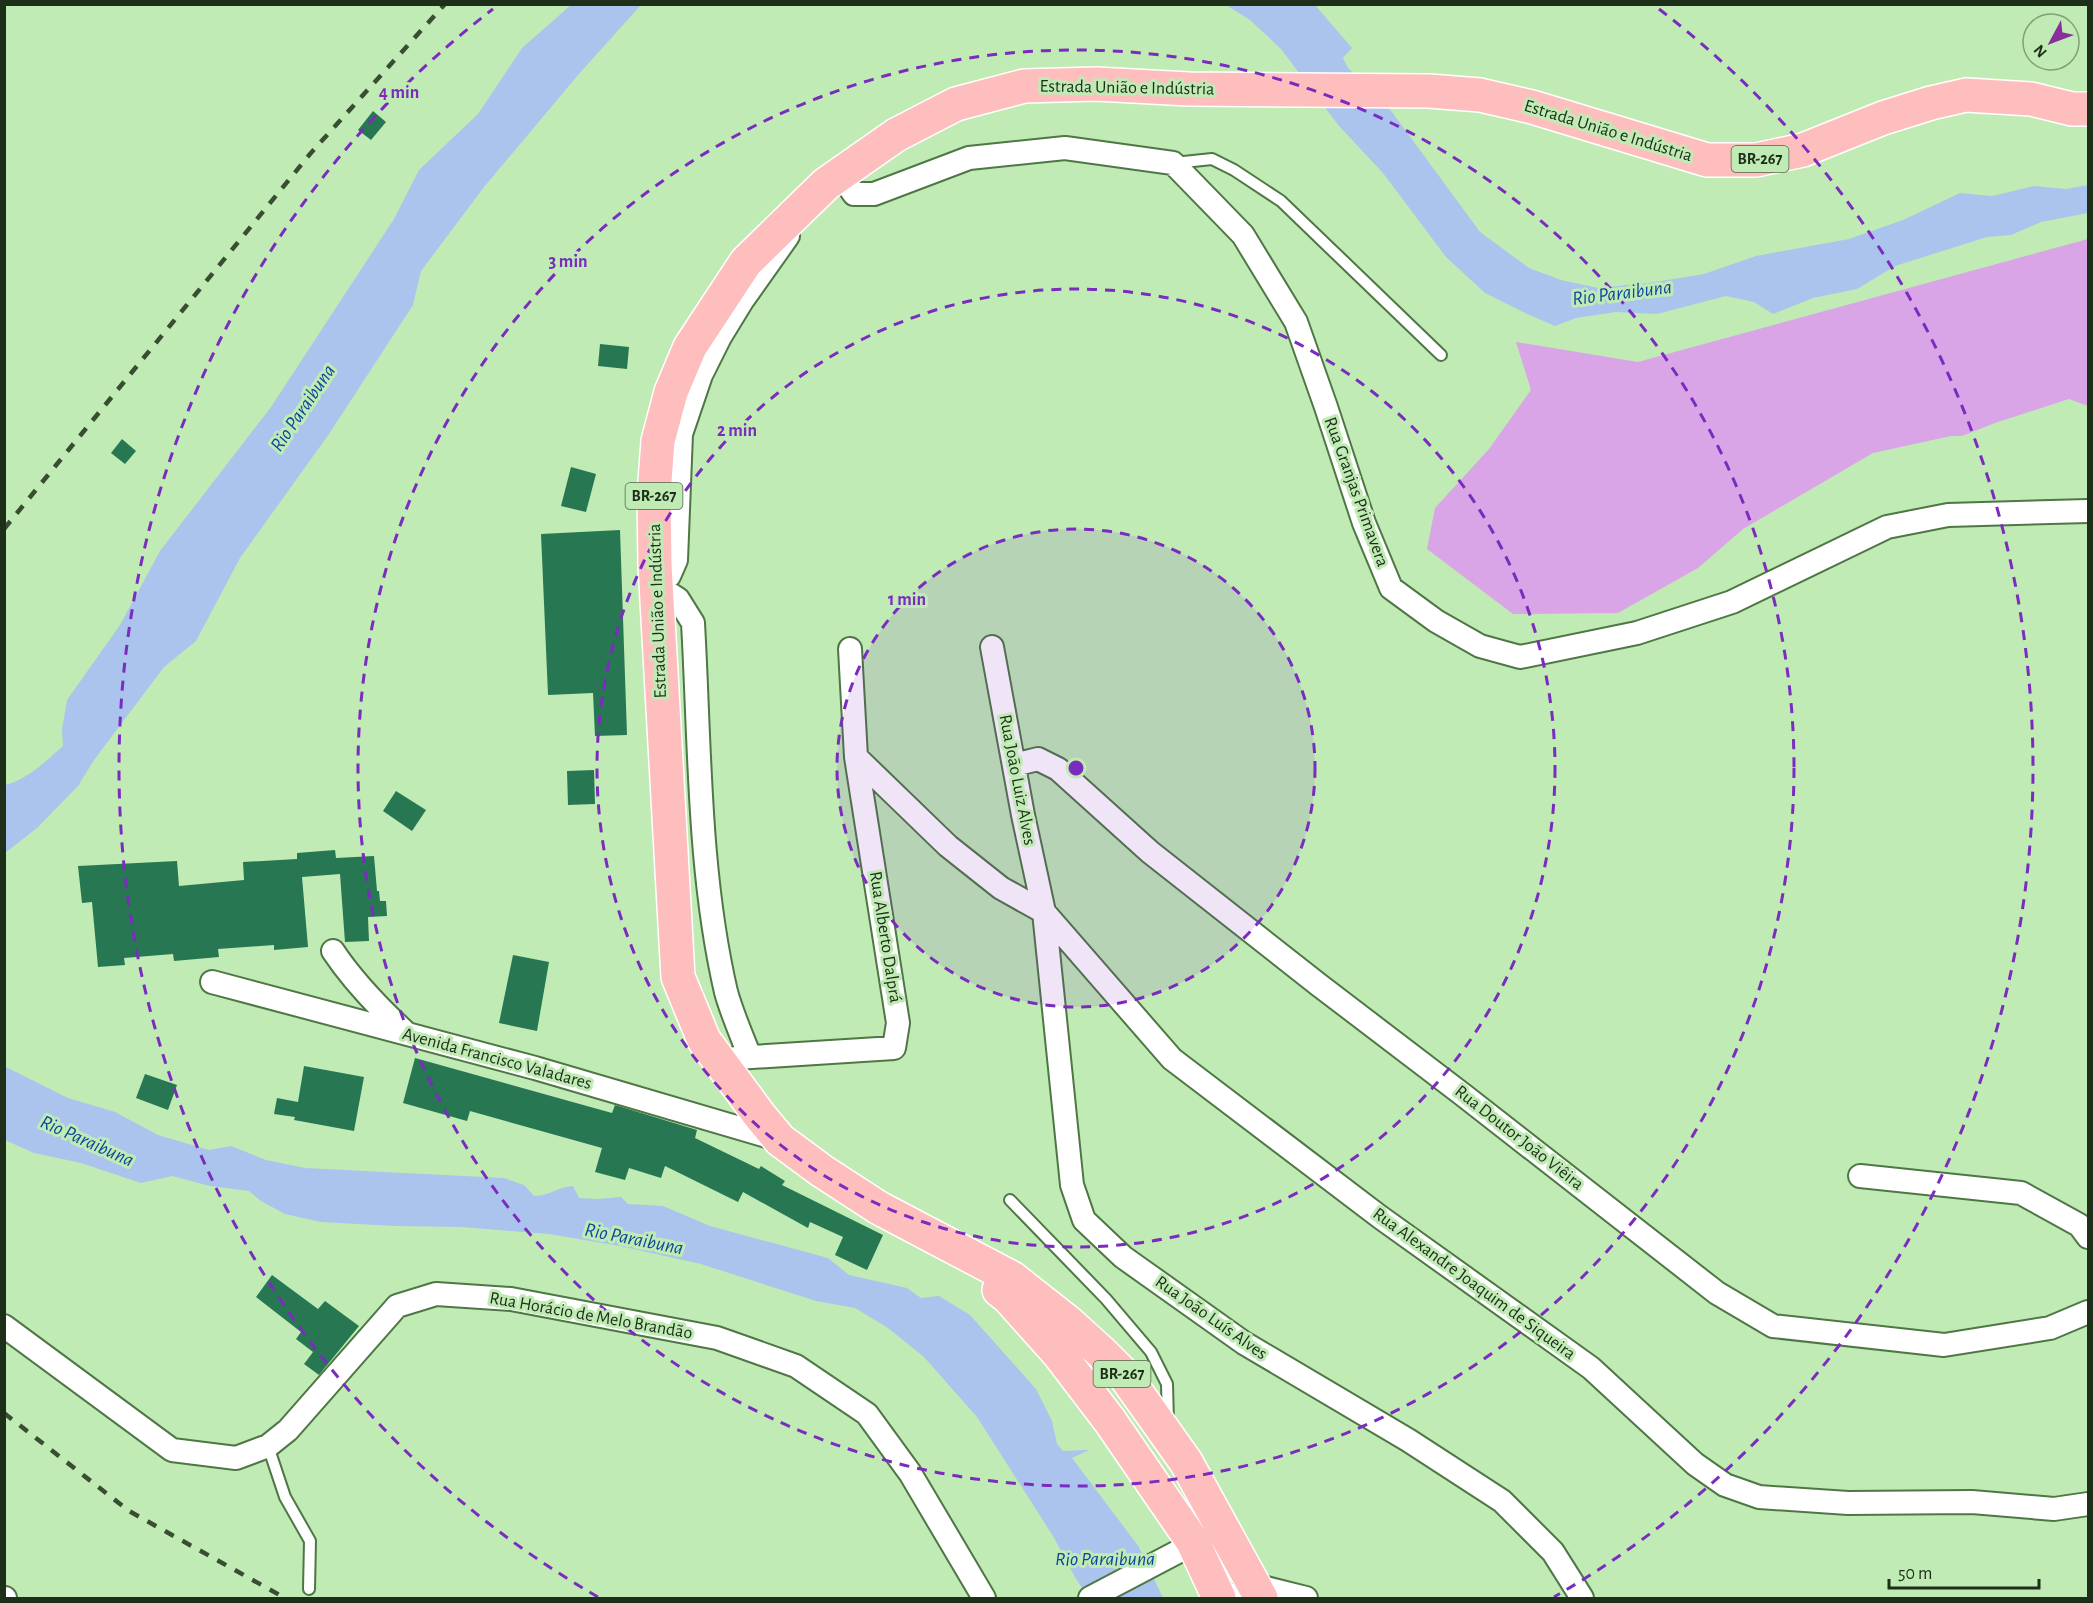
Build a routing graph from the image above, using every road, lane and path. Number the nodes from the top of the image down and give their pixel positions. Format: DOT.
graph roads {
  1 [pos="2088,109"];
  2 [pos="1173,164"];
  3 [pos="835,177"];
  4 [pos="1441,355"];
  5 [pos="2088,511"];
  6 [pos="656,585"];
  7 [pos="992,647"];
  8 [pos="850,649"];
  9 [pos="856,757"];
  10 [pos="1014,765"];
  11 [pos="1044,912"];
  12 [pos="333,951"];
  13 [pos="212,982"];
  14 [pos="409,1035"];
  15 [pos="750,1057"];
  16 [pos="716,1058"];
  17 [pos="780,1140"];
  18 [pos="1860,1176"];
  19 [pos="1010,1200"];
  20 [pos="908,1222"];
  21 [pos="2088,1237"];
  22 [pos="2088,1312"];
  23 [pos="4,1326"];
  24 [pos="1168,1437"];
  25 [pos="268,1446"];
  26 [pos="2088,1504"];
  27 [pos="1224,1529"];
  28 [pos="1193,1542"];
  29 [pos="309,1589"];
  30 [pos="1248,1594"];
  31 [pos="984,1599"];
  32 [pos="1090,1599"];
  33 [pos="1219,1599"];
  34 [pos="1306,1599"];
  35 [pos="1582,1599"];
  1 -- 3 [label="highway, Estrada União e Indústria / BR-267"];
  2 -- 3 [label="street"];
  2 -- 4 [label="lane"];
  2 -- 5 [label="street, Rua Granjas Primavera"];
  3 -- 6 [label="highway, Estrada União e Indústria / BR-267"];
  6 -- 15 [label="street"];
  6 -- 16 [label="highway, Estrada União e Indústria / BR-267"];
  7 -- 10 [label="street, Rua Joāo Luiz Alves"];
  8 -- 9 [label="street, Rua Alberto Dalprá"];
  9 -- 11 [label="street"];
  9 -- 15 [label="street, Rua Alberto Dalprá"];
  10 -- 11 [label="street, Rua Joāo Luiz Alves"];
  10 -- 22 [label="street, Rua Doutor João Viêira"];
  11 -- 26 [label="street, Rua Alexandre Joaquim de Siqueira"];
  11 -- 35 [label="street, Rua João Luís Alves"];
  12 -- 14 [label="street"];
  13 -- 14 [label="street, Avenida Francisco Valadares"];
  14 -- 17 [label="street, Avenida Francisco Valadares"];
  15 -- 16 [label="street, Rua Alberto Dalprá"];
  16 -- 17 [label="highway, Estrada União e Indústria / BR-267"];
  17 -- 20 [label="highway, Estrada União e Indústria / BR-267"];
  18 -- 21 [label="street"];
  19 -- 24 [label="lane"];
  20 -- 24 [label="highway, BR-267"];
  20 -- 28 [label="highway, BR-267"];
  23 -- 25 [label="street, Rua Horácio de Melo Brandão"];
  24 -- 27 [label="highway, BR-267"];
  25 -- 29 [label="lane"];
  25 -- 31 [label="street, Rua Horácio de Melo Brandão"];
  27 -- 28 [label="street"];
  27 -- 30 [label="highway, BR-267"];
  28 -- 32 [label="street"];
  28 -- 33 [label="highway, BR-267"];
  30 -- 34 [label="street"];
}
